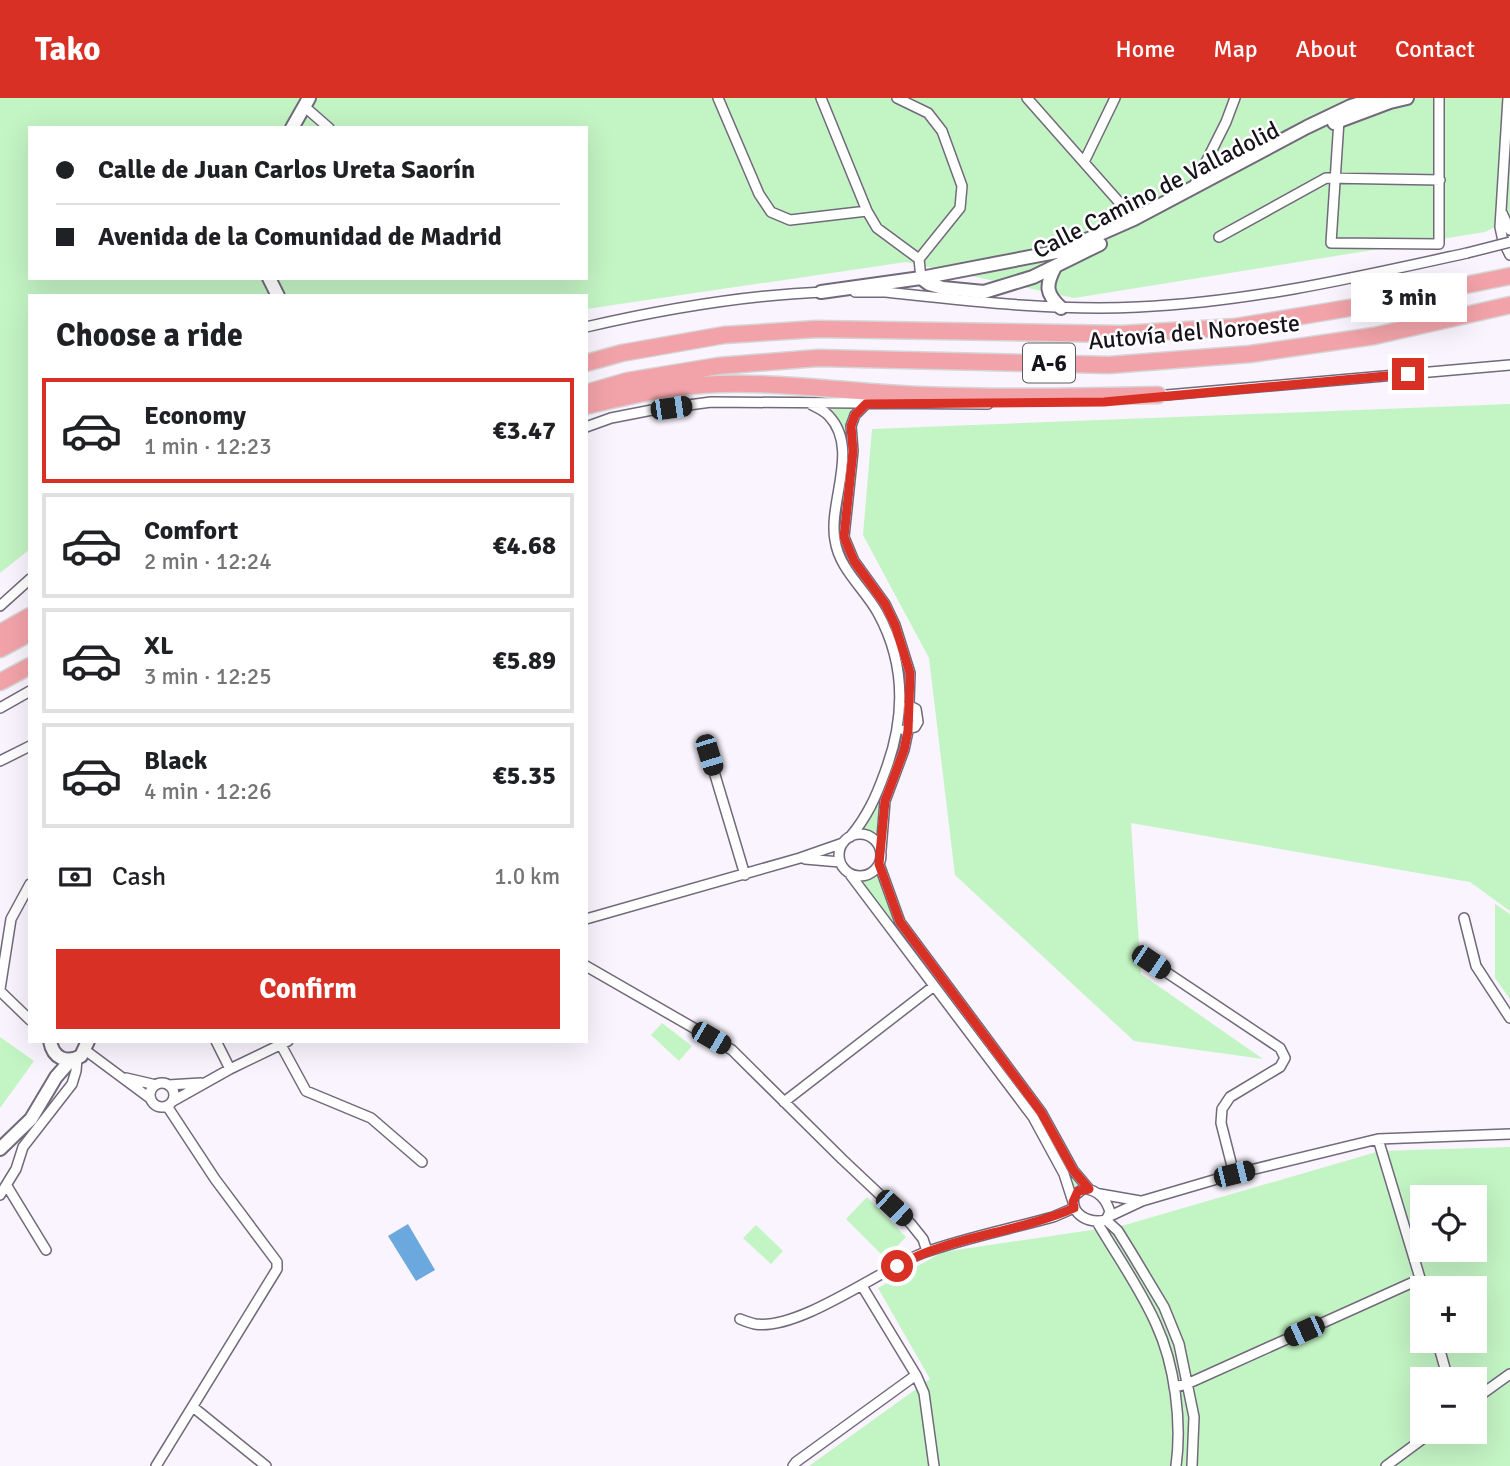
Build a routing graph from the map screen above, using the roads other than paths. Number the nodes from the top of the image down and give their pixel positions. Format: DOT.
graph roads {
  1 [pos="718,98"];
  2 [pos="821,98"];
  3 [pos="897,98"];
  4 [pos="1027,98"];
  5 [pos="1115,98"];
  6 [pos="1235,98"];
  7 [pos="1377,98"];
  8 [pos="1406,98"];
  9 [pos="1439,98"];
  10 [pos="1508,98"];
  11 [pos="307,102"];
  12 [pos="1350,102"];
  13 [pos="1339,120"];
  14 [pos="293,126"];
  15 [pos="327,126"];
  16 [pos="1504,152"];
  17 [pos="1084,162"];
  18 [pos="1334,177"];
  19 [pos="1440,180"];
  20 [pos="1193,188"];
  21 [pos="1510,188"];
  22 [pos="867,211"];
  23 [pos="1502,212"];
  24 [pos="1134,219"];
  25 [pos="1510,230"];
  26 [pos="1219,237"];
  27 [pos="1510,242"];
  28 [pos="1510,255"];
  29 [pos="919,259"];
  30 [pos="1055,267"];
  31 [pos="921,278"];
  32 [pos="1503,278"];
  33 [pos="821,292"];
  34 [pos="1510,305"];
  35 [pos="1061,308"];
  36 [pos="588,327"];
  37 [pos="588,362"];
  38 [pos="1509,365"];
  39 [pos="588,392"];
  40 [pos="1158,395"];
  41 [pos="810,404"];
  42 [pos="866,404"];
  43 [pos="588,406"];
  44 [pos="588,426"];
  45 [pos="28,581"];
  46 [pos="0,606"];
  47 [pos="28,617"];
  48 [pos="0,633"];
  49 [pos="28,634"];
  50 [pos="0,649"];
  51 [pos="28,667"];
  52 [pos="0,682"];
  53 [pos="28,692"];
  54 [pos="905,705"];
  55 [pos="0,708"];
  56 [pos="903,730"];
  57 [pos="28,747"];
  58 [pos="709,755"];
  59 [pos="0,761"];
  60 [pos="847,840"];
  61 [pos="881,850"];
  62 [pos="800,858"];
  63 [pos="841,862"];
  64 [pos="879,864"];
  65 [pos="849,873"];
  66 [pos="745,874"];
  67 [pos="28,888"];
  68 [pos="588,918"];
  69 [pos="1464,918"];
  70 [pos="1151,962"];
  71 [pos="588,967"];
  72 [pos="934,986"];
  73 [pos="0,990"];
  74 [pos="28,1018"];
  75 [pos="1510,1018"];
  76 [pos="51,1043"];
  77 [pos="217,1043"];
  78 [pos="284,1043"];
  79 [pos="80,1052"];
  80 [pos="58,1056"];
  81 [pos="230,1069"];
  82 [pos="56,1077"];
  83 [pos="124,1078"];
  84 [pos="206,1082"];
  85 [pos="156,1085"];
  86 [pos="168,1085"];
  87 [pos="150,1099"];
  88 [pos="784,1102"];
  89 [pos="170,1103"];
  90 [pos="1510,1134"];
  91 [pos="1378,1139"];
  92 [pos="0,1149"];
  93 [pos="422,1162"];
  94 [pos="1234,1174"];
  95 [pos="7,1186"];
  96 [pos="1089,1189"];
  97 [pos="1100,1194"];
  98 [pos="0,1195"];
  99 [pos="1142,1201"];
  100 [pos="1074,1205"];
  101 [pos="1104,1220"];
  102 [pos="46,1251"];
  103 [pos="927,1251"];
  104 [pos="1420,1276"];
  105 [pos="862,1286"];
  106 [pos="1410,1289"];
  107 [pos="740,1319"];
  108 [pos="1510,1374"];
  109 [pos="916,1375"];
  110 [pos="1187,1384"];
  111 [pos="1174,1387"];
  112 [pos="1487,1390"];
  113 [pos="193,1407"];
  114 [pos="1416,1444"];
  115 [pos="156,1466"];
  116 [pos="266,1466"];
  117 [pos="793,1466"];
  118 [pos="934,1466"];
  119 [pos="1177,1466"];
  120 [pos="1192,1466"];
  121 [pos="1386,1466"];
  1 -- 22 [label="street"];
  2 -- 22 [label="street"];
  3 -- 29 [label="street"];
  4 -- 17 [label="street"];
  5 -- 17 [label="street"];
  6 -- 20 [label="street"];
  7 -- 12 [label="street, Calle Camino de Valladolid"];
  8 -- 13 [label="street, Calle Camino de Valladolid"];
  9 -- 19 [label="street"];
  10 -- 16 [label="street"];
  11 -- 14 [label="street"];
  11 -- 15 [label="street"];
  12 -- 20 [label="street, Calle Camino de Valladolid"];
  13 -- 18 [label="street"];
  13 -- 30 [label="street, Calle Camino de Valladolid"];
  16 -- 21 [label="street"];
  16 -- 23 [label="street"];
  17 -- 24 [label="street"];
  18 -- 19 [label="street"];
  18 -- 19 [label="street"];
  18 -- 26 [label="street"];
  20 -- 24 [label="street, Calle Camino de Valladolid"];
  22 -- 29 [label="street"];
  23 -- 25 [label="street"];
  23 -- 28 [label="street"];
  24 -- 31 [label="street, Calle Camino de Valladolid"];
  27 -- 35 [label="street, bridge"];
  29 -- 31 [label="street"];
  30 -- 31 [label="street, Calle Camino de Valladolid"];
  30 -- 35 [label="street"];
  31 -- 33 [label="street, Calle Camino de Valladolid"];
  32 -- 37 [label="highway, Autovía del Noroeste / A-6"];
  33 -- 35 [label="street"];
  33 -- 36 [label="street"];
  34 -- 39 [label="highway, Autovía del Noroeste / A-6"];
  38 -- 40 [label="street"];
  40 -- 42 [label="street"];
  40 -- 43 [label="highway"];
  41 -- 42 [label="street"];
  41 -- 44 [label="street"];
  41 -- 54 [label="street"];
  42 -- 54 [label="street"];
  45 -- 46 [label="street"];
  47 -- 48 [label="highway"];
  49 -- 50 [label="highway"];
  51 -- 52 [label="highway"];
  53 -- 55 [label="street"];
  54 -- 56 [label="street"];
  56 -- 60 [label="street"];
  56 -- 61 [label="street"];
  57 -- 59 [label="street"];
  58 -- 66 [label="street"];
  60 -- 61 [label="street"];
  60 -- 62 [label="street"];
  60 -- 63 [label="street"];
  61 -- 64 [label="street"];
  62 -- 63 [label="street"];
  62 -- 66 [label="street"];
  63 -- 65 [label="street"];
  64 -- 65 [label="street"];
  64 -- 96 [label="street"];
  65 -- 72 [label="street"];
  66 -- 68 [label="street"];
  67 -- 73 [label="street"];
  69 -- 75 [label="street"];
  70 -- 94 [label="street"];
  71 -- 88 [label="street"];
  72 -- 88 [label="street"];
  72 -- 100 [label="street"];
  73 -- 74 [label="street"];
  76 -- 80 [label="street"];
  77 -- 81 [label="street"];
  78 -- 81 [label="street"];
  78 -- 93 [label="street"];
  79 -- 80 [label="street"];
  79 -- 82 [label="street"];
  79 -- 83 [label="street"];
  79 -- 95 [label="street"];
  80 -- 82 [label="street"];
  81 -- 84 [label="street"];
  82 -- 92 [label="street"];
  83 -- 85 [label="street"];
  83 -- 87 [label="street"];
  84 -- 86 [label="street"];
  84 -- 89 [label="street"];
  85 -- 86 [label="street"];
  85 -- 87 [label="street"];
  86 -- 89 [label="street"];
  87 -- 89 [label="street"];
  88 -- 103 [label="street"];
  89 -- 113 [label="street"];
  90 -- 91 [label="street"];
  91 -- 94 [label="street"];
  91 -- 104 [label="street"];
  94 -- 99 [label="street"];
  95 -- 98 [label="street"];
  95 -- 102 [label="street"];
  96 -- 97 [label="street"];
  96 -- 100 [label="street"];
  97 -- 99 [label="street"];
  97 -- 101 [label="street"];
  99 -- 101 [label="street"];
  100 -- 101 [label="street"];
  100 -- 103 [label="street"];
  101 -- 110 [label="street"];
  101 -- 111 [label="street"];
  103 -- 105 [label="street"];
  105 -- 107 [label="street"];
  105 -- 109 [label="street"];
  106 -- 110 [label="street"];
  108 -- 112 [label="street"];
  109 -- 117 [label="street"];
  109 -- 118 [label="street"];
  110 -- 111 [label="street"];
  110 -- 120 [label="street"];
  111 -- 119 [label="street"];
  113 -- 115 [label="street"];
  113 -- 116 [label="street"];
  114 -- 121 [label="street"];
}
